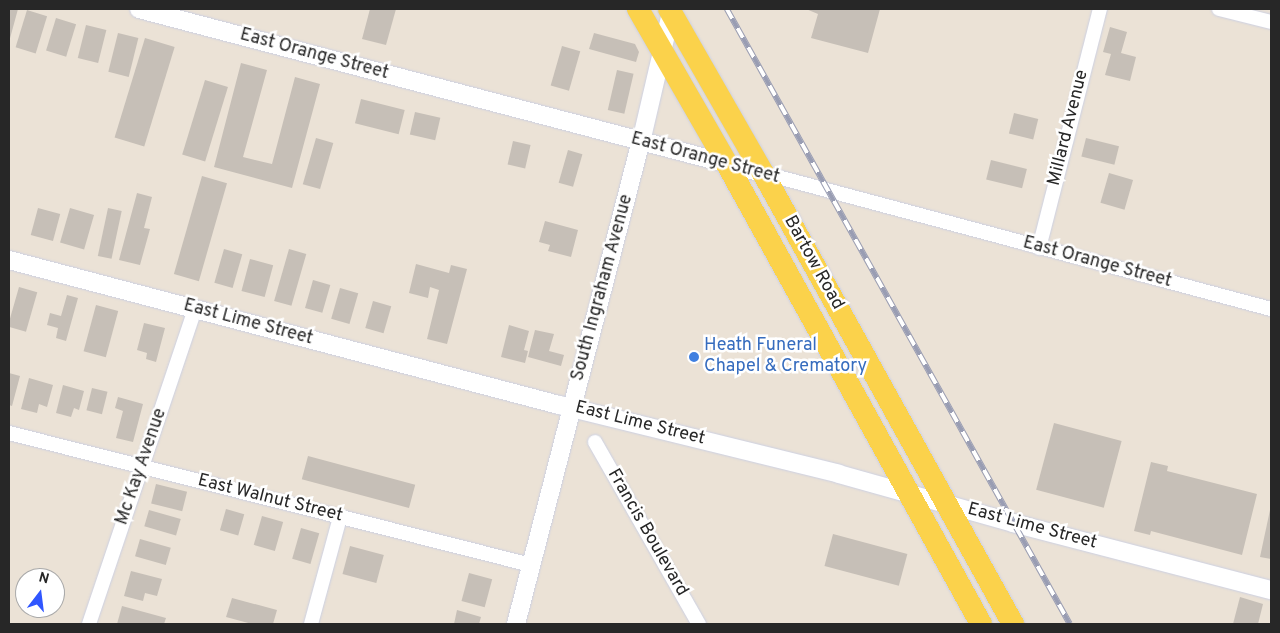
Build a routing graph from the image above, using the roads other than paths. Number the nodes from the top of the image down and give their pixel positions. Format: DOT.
graph roads {
  1 [pos="139,9"];
  2 [pos="638,9"];
  3 [pos="1100,9"];
  4 [pos="1219,9"];
  5 [pos="671,10"];
  6 [pos="1271,22"];
  7 [pos="662,52"];
  8 [pos="641,142"];
  9 [pos="728,164"];
  10 [pos="763,173"];
  11 [pos="1039,248"];
  12 [pos="9,260"];
  13 [pos="1271,308"];
  14 [pos="195,309"];
  15 [pos="572,408"];
  16 [pos="9,433"];
  17 [pos="594,442"];
  18 [pos="142,467"];
  19 [pos="908,494"];
  20 [pos="946,504"];
  21 [pos="340,517"];
  22 [pos="531,565"];
  23 [pos="1271,590"];
  24 [pos="89,624"];
  25 [pos="311,624"];
  26 [pos="516,624"];
  27 [pos="699,624"];
  28 [pos="981,624"];
  29 [pos="1013,624"];
  1 -- 8 [label="street, East Orange Street"];
  2 -- 7 [label="main road, Bartow Road"];
  3 -- 11 [label="street, Millard Avenue"];
  4 -- 6 [label="street"];
  5 -- 7 [label="street, South Ingraham Avenue"];
  5 -- 10 [label="main road, Bartow Road"];
  7 -- 8 [label="street, South Ingraham Avenue"];
  7 -- 9 [label="main road, Bartow Road"];
  8 -- 9 [label="street, East Orange Street"];
  8 -- 15 [label="street, South Ingraham Avenue"];
  9 -- 10 [label="street, East Orange Street"];
  9 -- 19 [label="main road, Bartow Road"];
  10 -- 11 [label="street, East Orange Street"];
  10 -- 20 [label="main road, Bartow Road"];
  11 -- 13 [label="street, East Orange Street"];
  12 -- 14 [label="street, East Lime Street"];
  14 -- 15 [label="street, East Lime Street"];
  14 -- 18 [label="street, Mc Kay Avenue"];
  15 -- 19 [label="street, East Lime Street"];
  15 -- 22 [label="street, South Ingraham Avenue"];
  16 -- 18 [label="street, East Walnut Street"];
  17 -- 27 [label="street, Francis Boulevard"];
  18 -- 21 [label="street, East Walnut Street"];
  18 -- 24 [label="street, Mc Kay Avenue"];
  19 -- 20 [label="street, East Lime Street"];
  19 -- 28 [label="main road, Bartow Road"];
  20 -- 23 [label="street, East Lime Street"];
  20 -- 29 [label="main road, Bartow Road"];
  21 -- 22 [label="street, East Walnut Street"];
  21 -- 25 [label="street"];
  22 -- 26 [label="street, South Ingraham Avenue"];
}
